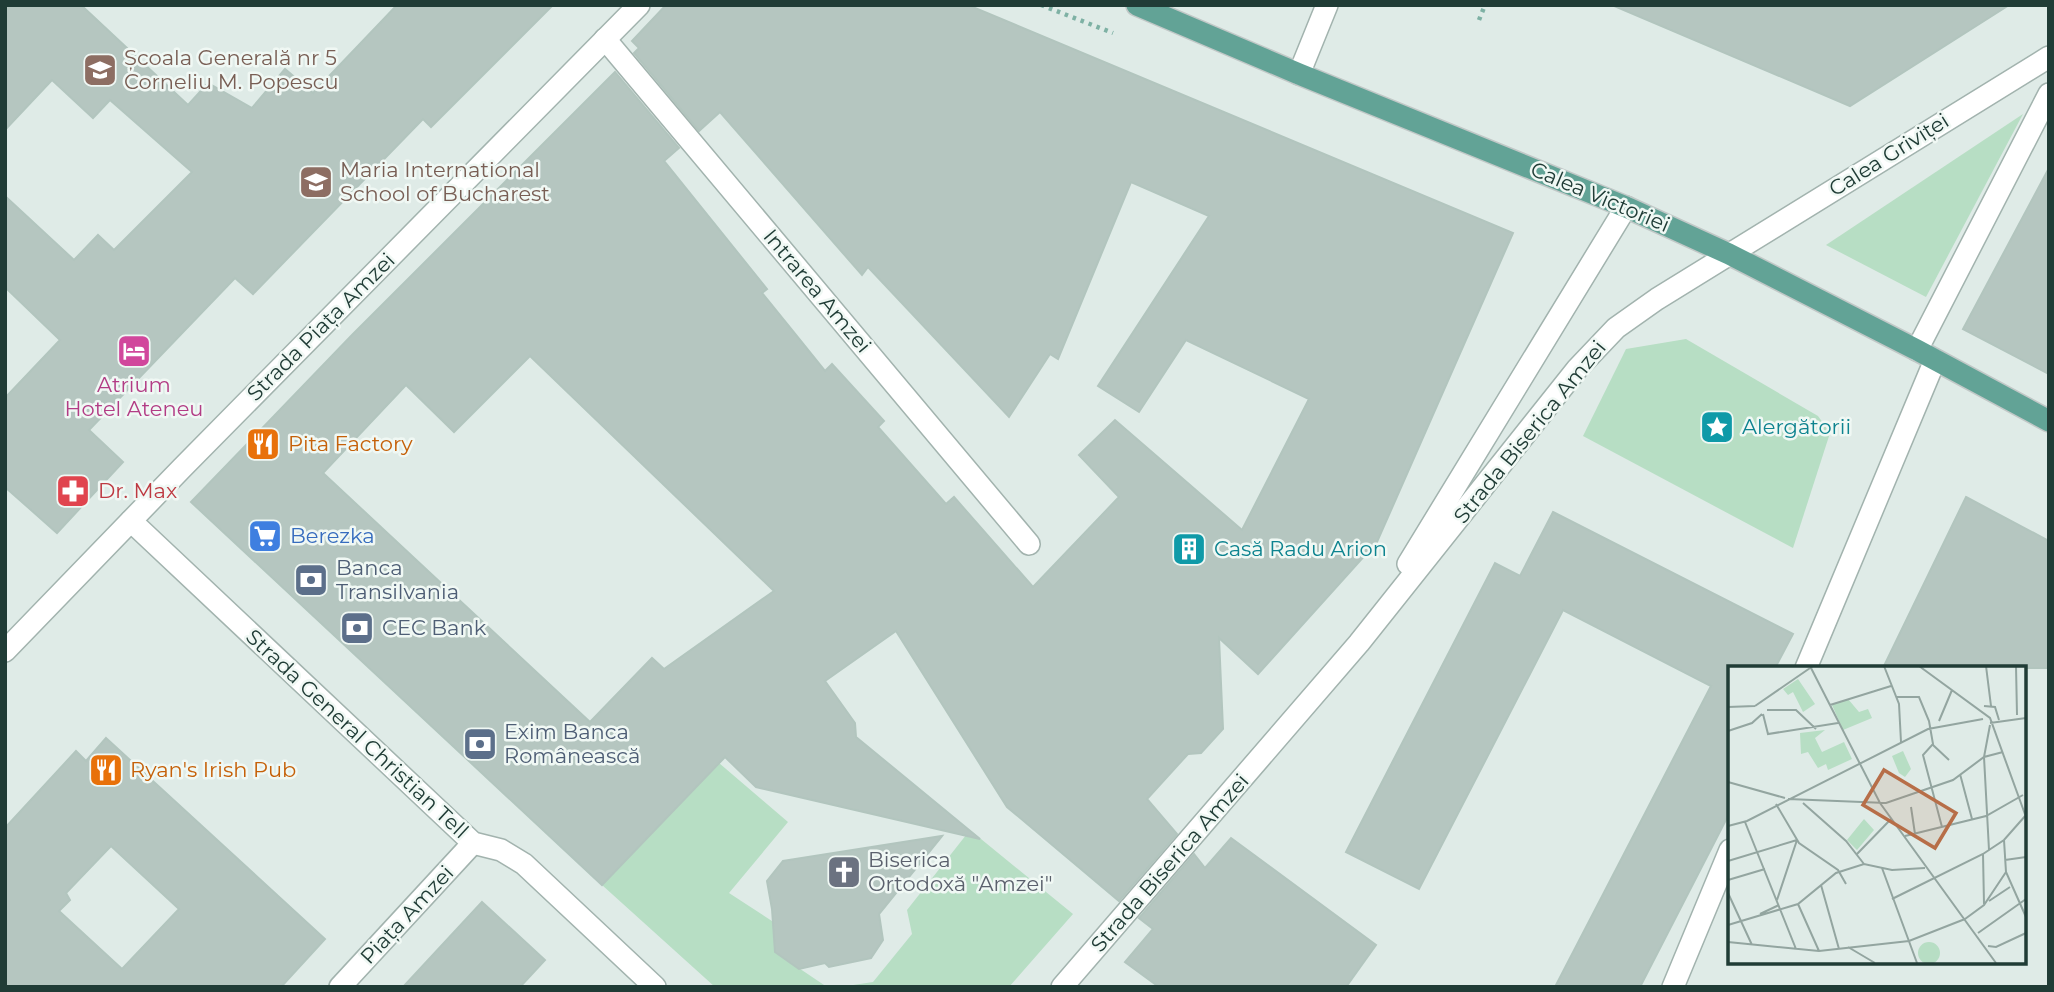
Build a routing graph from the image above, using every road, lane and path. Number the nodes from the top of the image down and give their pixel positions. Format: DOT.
graph roads {
  1 [pos="639,5"];
  2 [pos="1137,5"];
  3 [pos="1327,5"];
  4 [pos="1485,5"];
  5 [pos="1479,20"];
  6 [pos="605,39"];
  7 [pos="2049,57"];
  8 [pos="1299,74"];
  9 [pos="2049,94"];
  10 [pos="1626,207"];
  11 [pos="1729,254"];
  12 [pos="1926,355"];
  13 [pos="2049,421"];
  14 [pos="131,521"];
  15 [pos="1029,544"];
  16 [pos="1359,643"];
  17 [pos="5,651"];
  18 [pos="1807,666"];
  19 [pos="473,842"];
  20 [pos="1728,855"];
  21 [pos="340,987"];
  22 [pos="655,987"];
  23 [pos="1062,987"];
  24 [pos="1673,987"];
  1 -- 6 [label="street, Strada Piața Amzei"];
  2 -- 8 [label="main road, Calea Victoriei"];
  3 -- 8 [label="street"];
  4 -- 5 [label="path"];
  6 -- 14 [label="street, Strada Piața Amzei"];
  6 -- 15 [label="street, Intrarea Amzei"];
  7 -- 11 [label="street, Calea Griviței"];
  8 -- 10 [label="main road, Calea Victoriei"];
  9 -- 12 [label="street"];
  10 -- 11 [label="main road, Calea Victoriei"];
  10 -- 16 [label="street, Strada Biserica Amzei"];
  11 -- 12 [label="main road, Calea Victoriei"];
  11 -- 16 [label="street, Strada Biserica Amzei"];
  12 -- 13 [label="main road, Calea Victoriei"];
  12 -- 18 [label="street"];
  14 -- 17 [label="street, Strada Piața Amzei"];
  14 -- 19 [label="street, Strada General Christian Tell"];
  16 -- 23 [label="street, Strada Biserica Amzei"];
  19 -- 21 [label="street, Piața Amzei"];
  19 -- 22 [label="street, Strada General Christian Tell"];
  20 -- 24 [label="street"];
}
